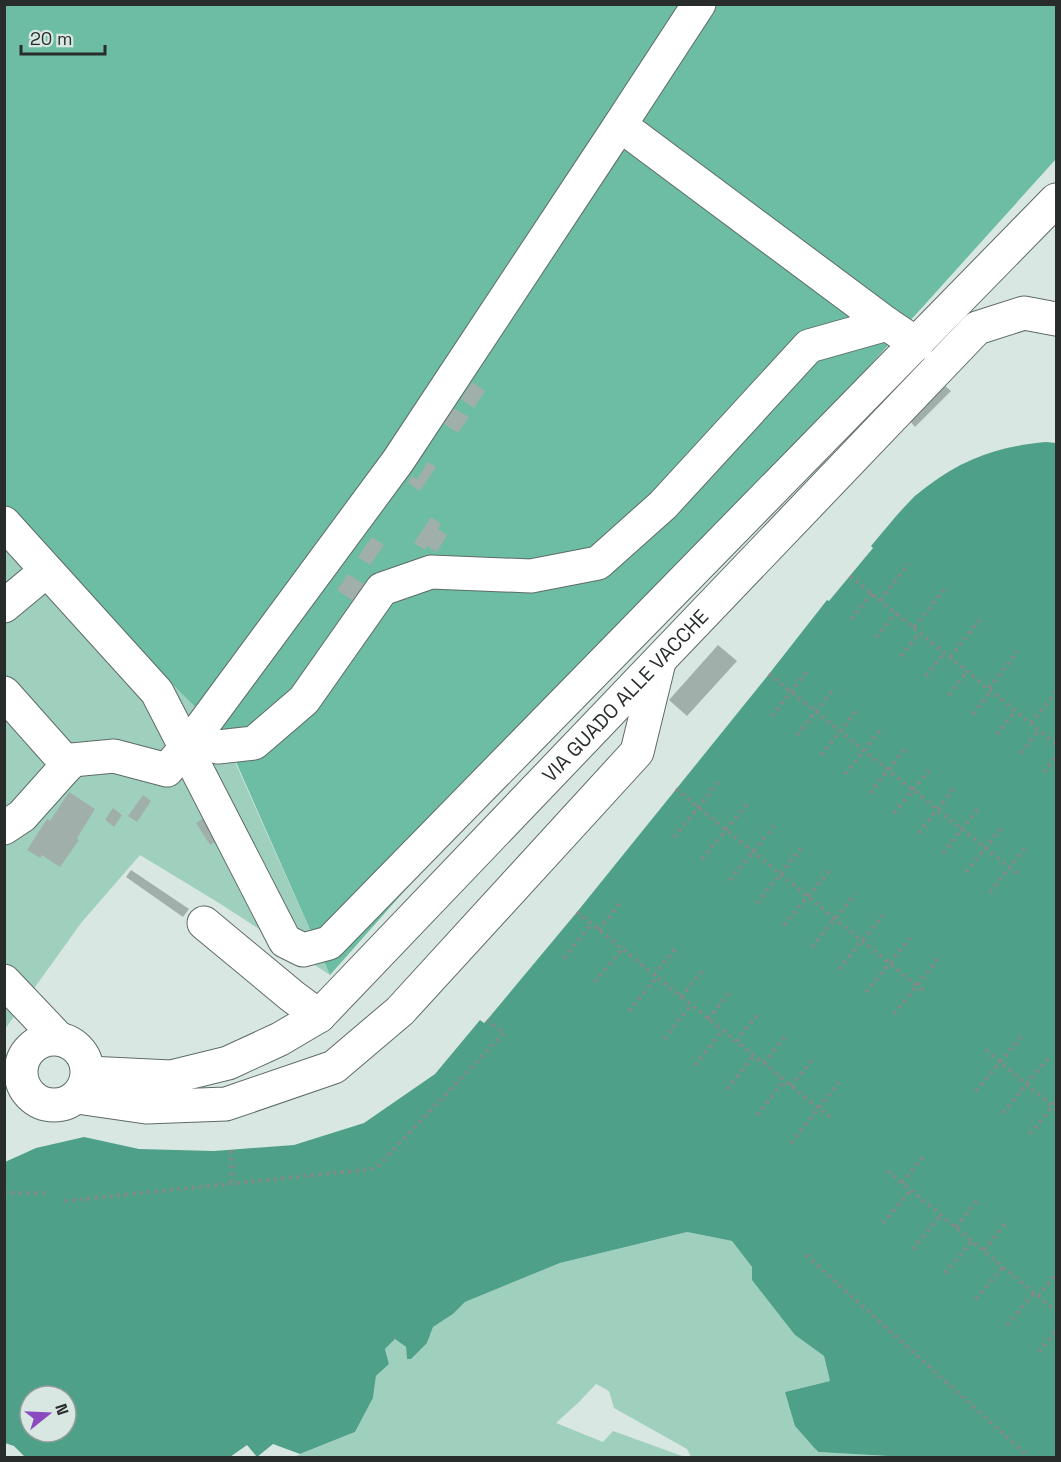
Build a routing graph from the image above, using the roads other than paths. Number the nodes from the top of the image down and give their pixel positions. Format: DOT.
graph roads {
  1 [pos="699,4"];
  2 [pos="620,125"];
  3 [pos="1056,201"];
  4 [pos="1056,319"];
  5 [pos="887,324"];
  6 [pos="917,344"];
  7 [pos="4,523"];
  8 [pos="39,577"];
  9 [pos="4,606"];
  10 [pos="660,660"];
  11 [pos="7,703"];
  12 [pos="189,744"];
  13 [pos="68,765"];
  14 [pos="4,828"];
  15 [pos="204,923"];
  16 [pos="4,981"];
  17 [pos="319,1016"];
  18 [pos="59,1039"];
  19 [pos="13,1080"];
  20 [pos="82,1085"];
  1 -- 2 [label="lane"];
  2 -- 5 [label="lane"];
  2 -- 12 [label="lane"];
  3 -- 6 [label="lane"];
  4 -- 10 [label="lane, VIA GUADO ALLE VACCHE"];
  5 -- 6 [label="lane"];
  5 -- 12 [label="lane"];
  6 -- 12 [label="lane"];
  7 -- 12 [label="lane"];
  8 -- 9 [label="lane"];
  10 -- 17 [label="lane, VIA GUADO ALLE VACCHE"];
  10 -- 20 [label="lane"];
  11 -- 13 [label="lane"];
  12 -- 13 [label="lane"];
  13 -- 14 [label="lane"];
  15 -- 17 [label="lane"];
  16 -- 18 [label="lane"];
  17 -- 20 [label="lane, VIA GUADO ALLE VACCHE"];
  18 -- 19 [label="lane"];
  18 -- 20 [label="lane"];
  19 -- 20 [label="lane"];
}
